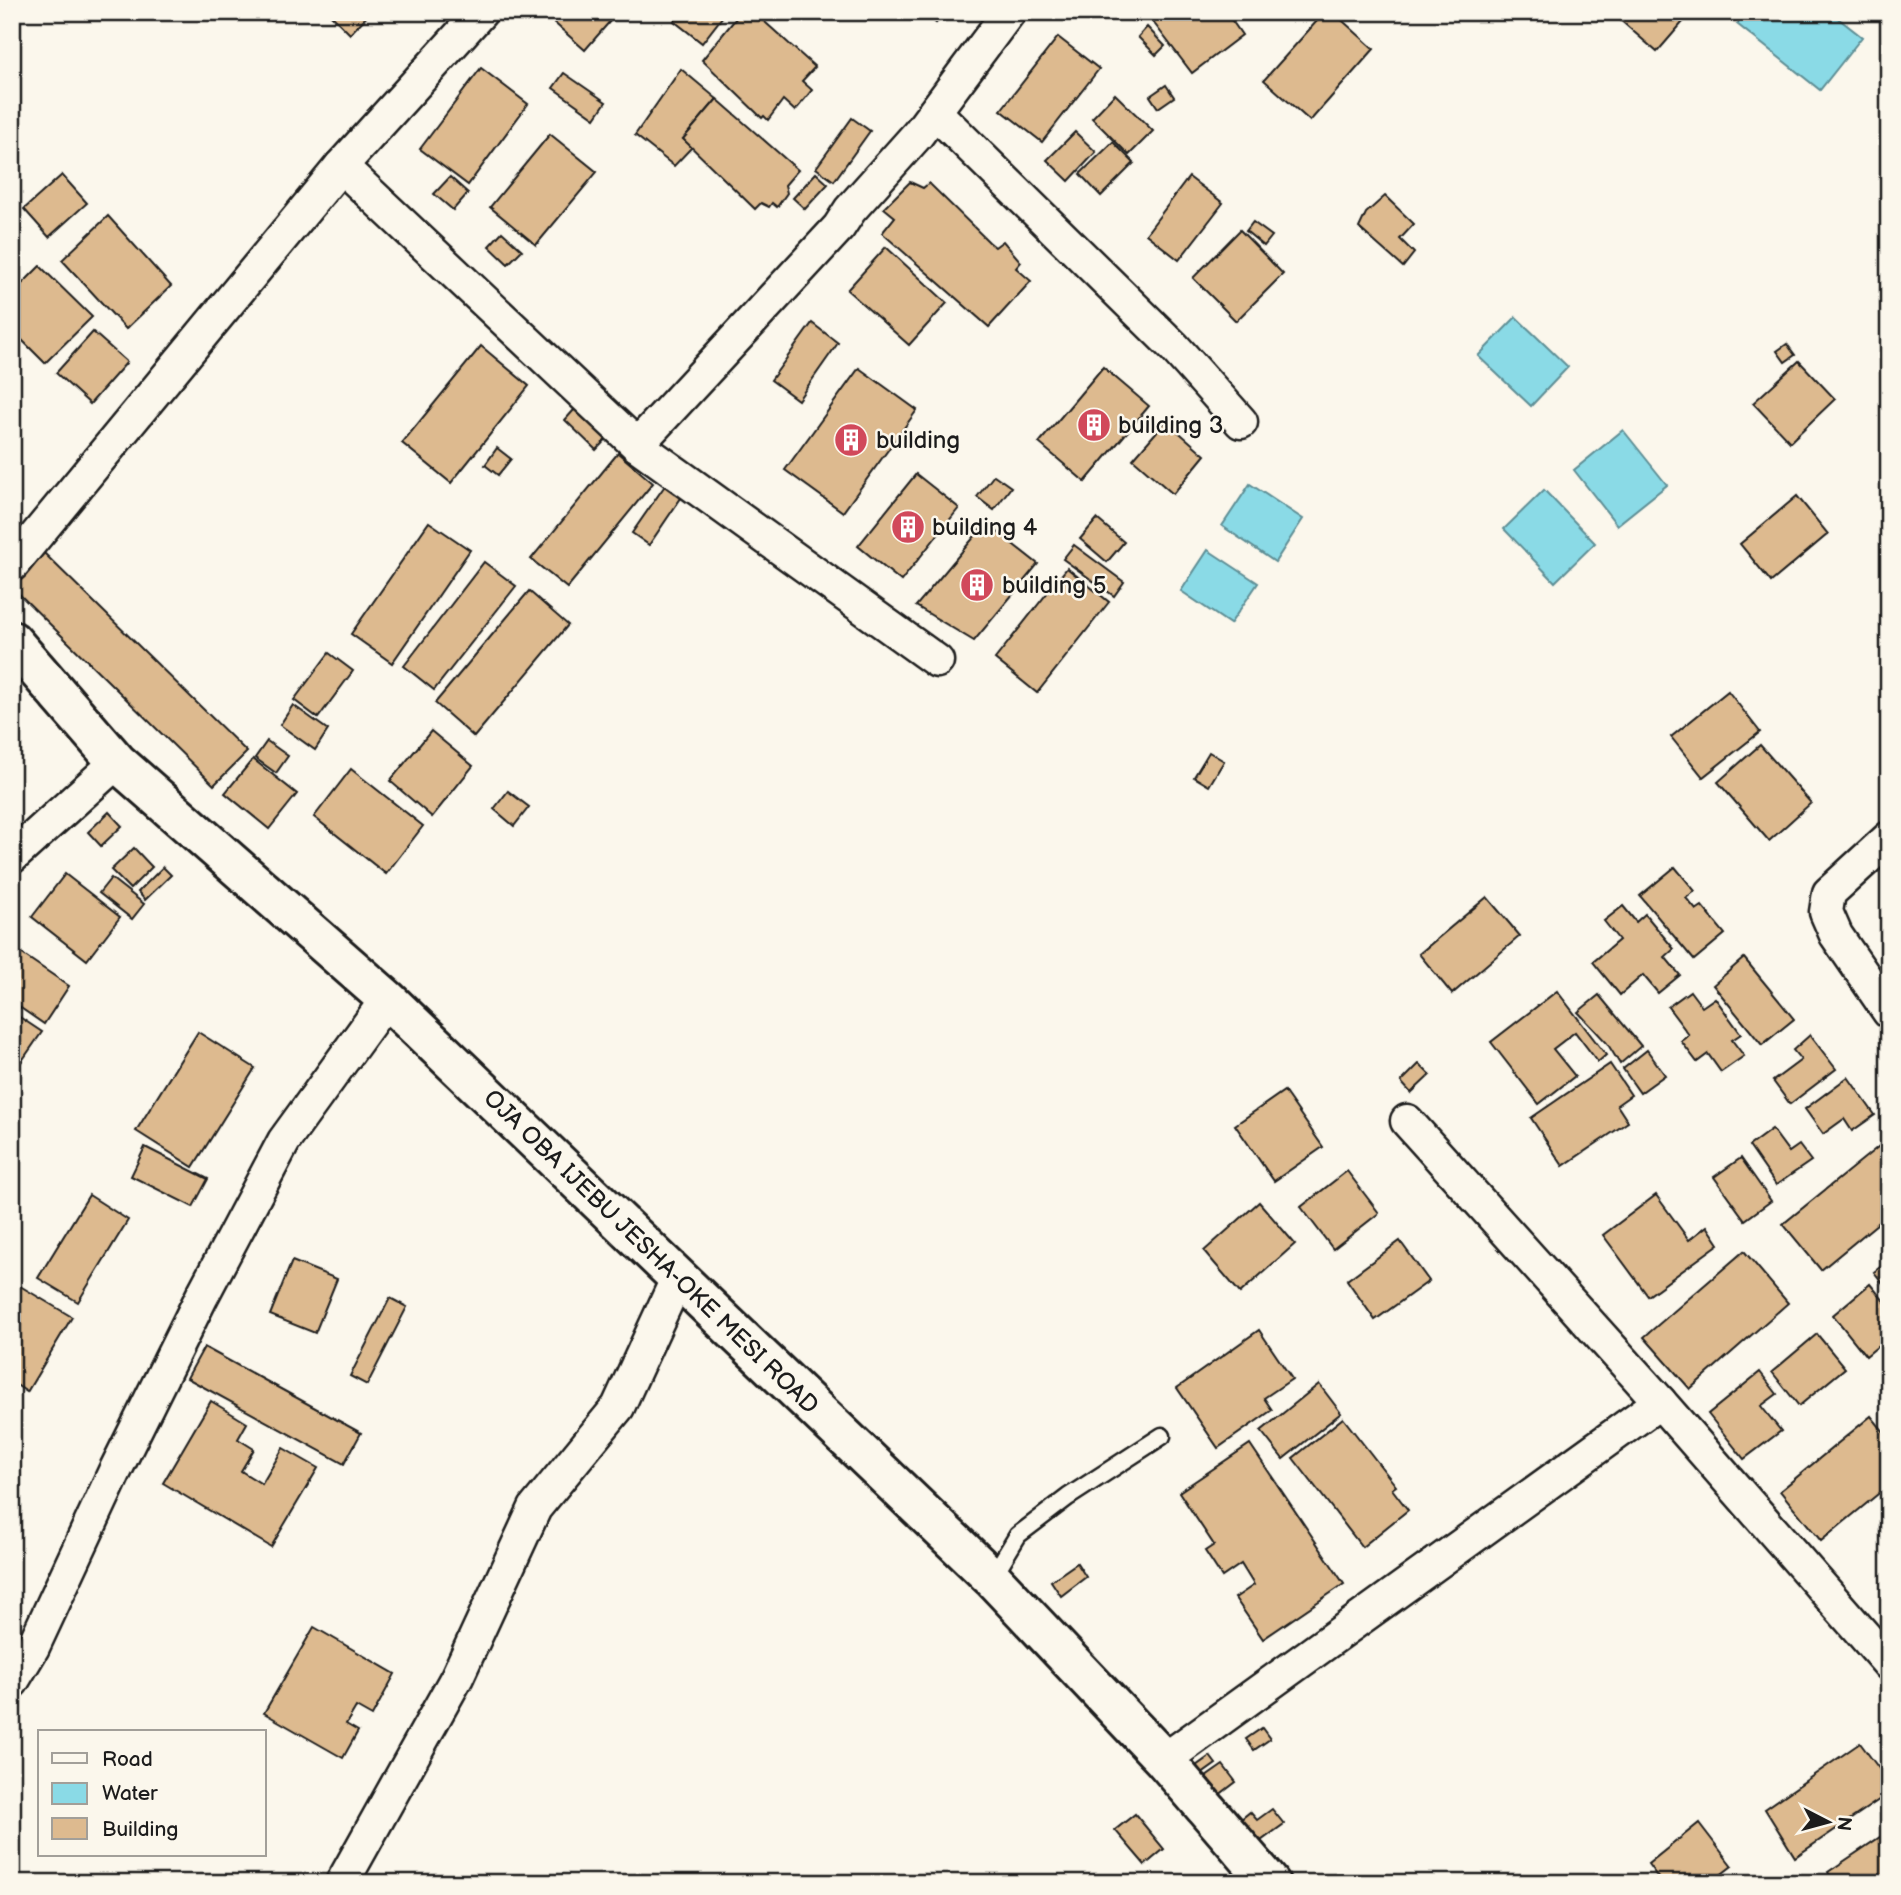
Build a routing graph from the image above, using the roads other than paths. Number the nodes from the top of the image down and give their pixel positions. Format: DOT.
graph roads {
  1 [pos="481,12"];
  2 [pos="1009,12"];
  3 [pos="935,111"];
  4 [pos="341,166"];
  5 [pos="1241,422"];
  6 [pos="637,445"];
  7 [pos="12,565"];
  8 [pos="12,641"];
  9 [pos="937,661"];
  10 [pos="117,762"];
  11 [pos="1889,838"];
  12 [pos="12,857"];
  13 [pos="387,999"];
  14 [pos="1889,1012"];
  15 [pos="1407,1121"];
  16 [pos="678,1277"];
  17 [pos="1660,1402"];
  18 [pos="1162,1436"];
  19 [pos="992,1578"];
  20 [pos="1889,1664"];
  21 [pos="12,1682"];
  22 [pos="1164,1760"];
  23 [pos="342,1883"];
  24 [pos="1270,1883"];
  1 -- 4 [label="street"];
  2 -- 3 [label="street"];
  3 -- 5 [label="street"];
  3 -- 6 [label="street"];
  4 -- 6 [label="street"];
  4 -- 7 [label="street"];
  6 -- 9 [label="street"];
  8 -- 10 [label="main road, OJA OBA IJEBU JESHA-OKE MESI ROAD"];
  10 -- 12 [label="street"];
  10 -- 13 [label="main road, OJA OBA IJEBU JESHA-OKE MESI ROAD"];
  11 -- 14 [label="street"];
  13 -- 16 [label="main road, OJA OBA IJEBU JESHA-OKE MESI ROAD"];
  13 -- 21 [label="street"];
  15 -- 17 [label="street"];
  16 -- 19 [label="main road, OJA OBA IJEBU JESHA-OKE MESI ROAD"];
  16 -- 23 [label="street"];
  17 -- 20 [label="street"];
  17 -- 22 [label="street"];
  18 -- 19 [label="lane"];
  19 -- 22 [label="main road, OJA OBA IJEBU JESHA-OKE MESI ROAD"];
  22 -- 24 [label="main road, OJA OBA IJEBU JESHA-OKE MESI ROAD"];
}
